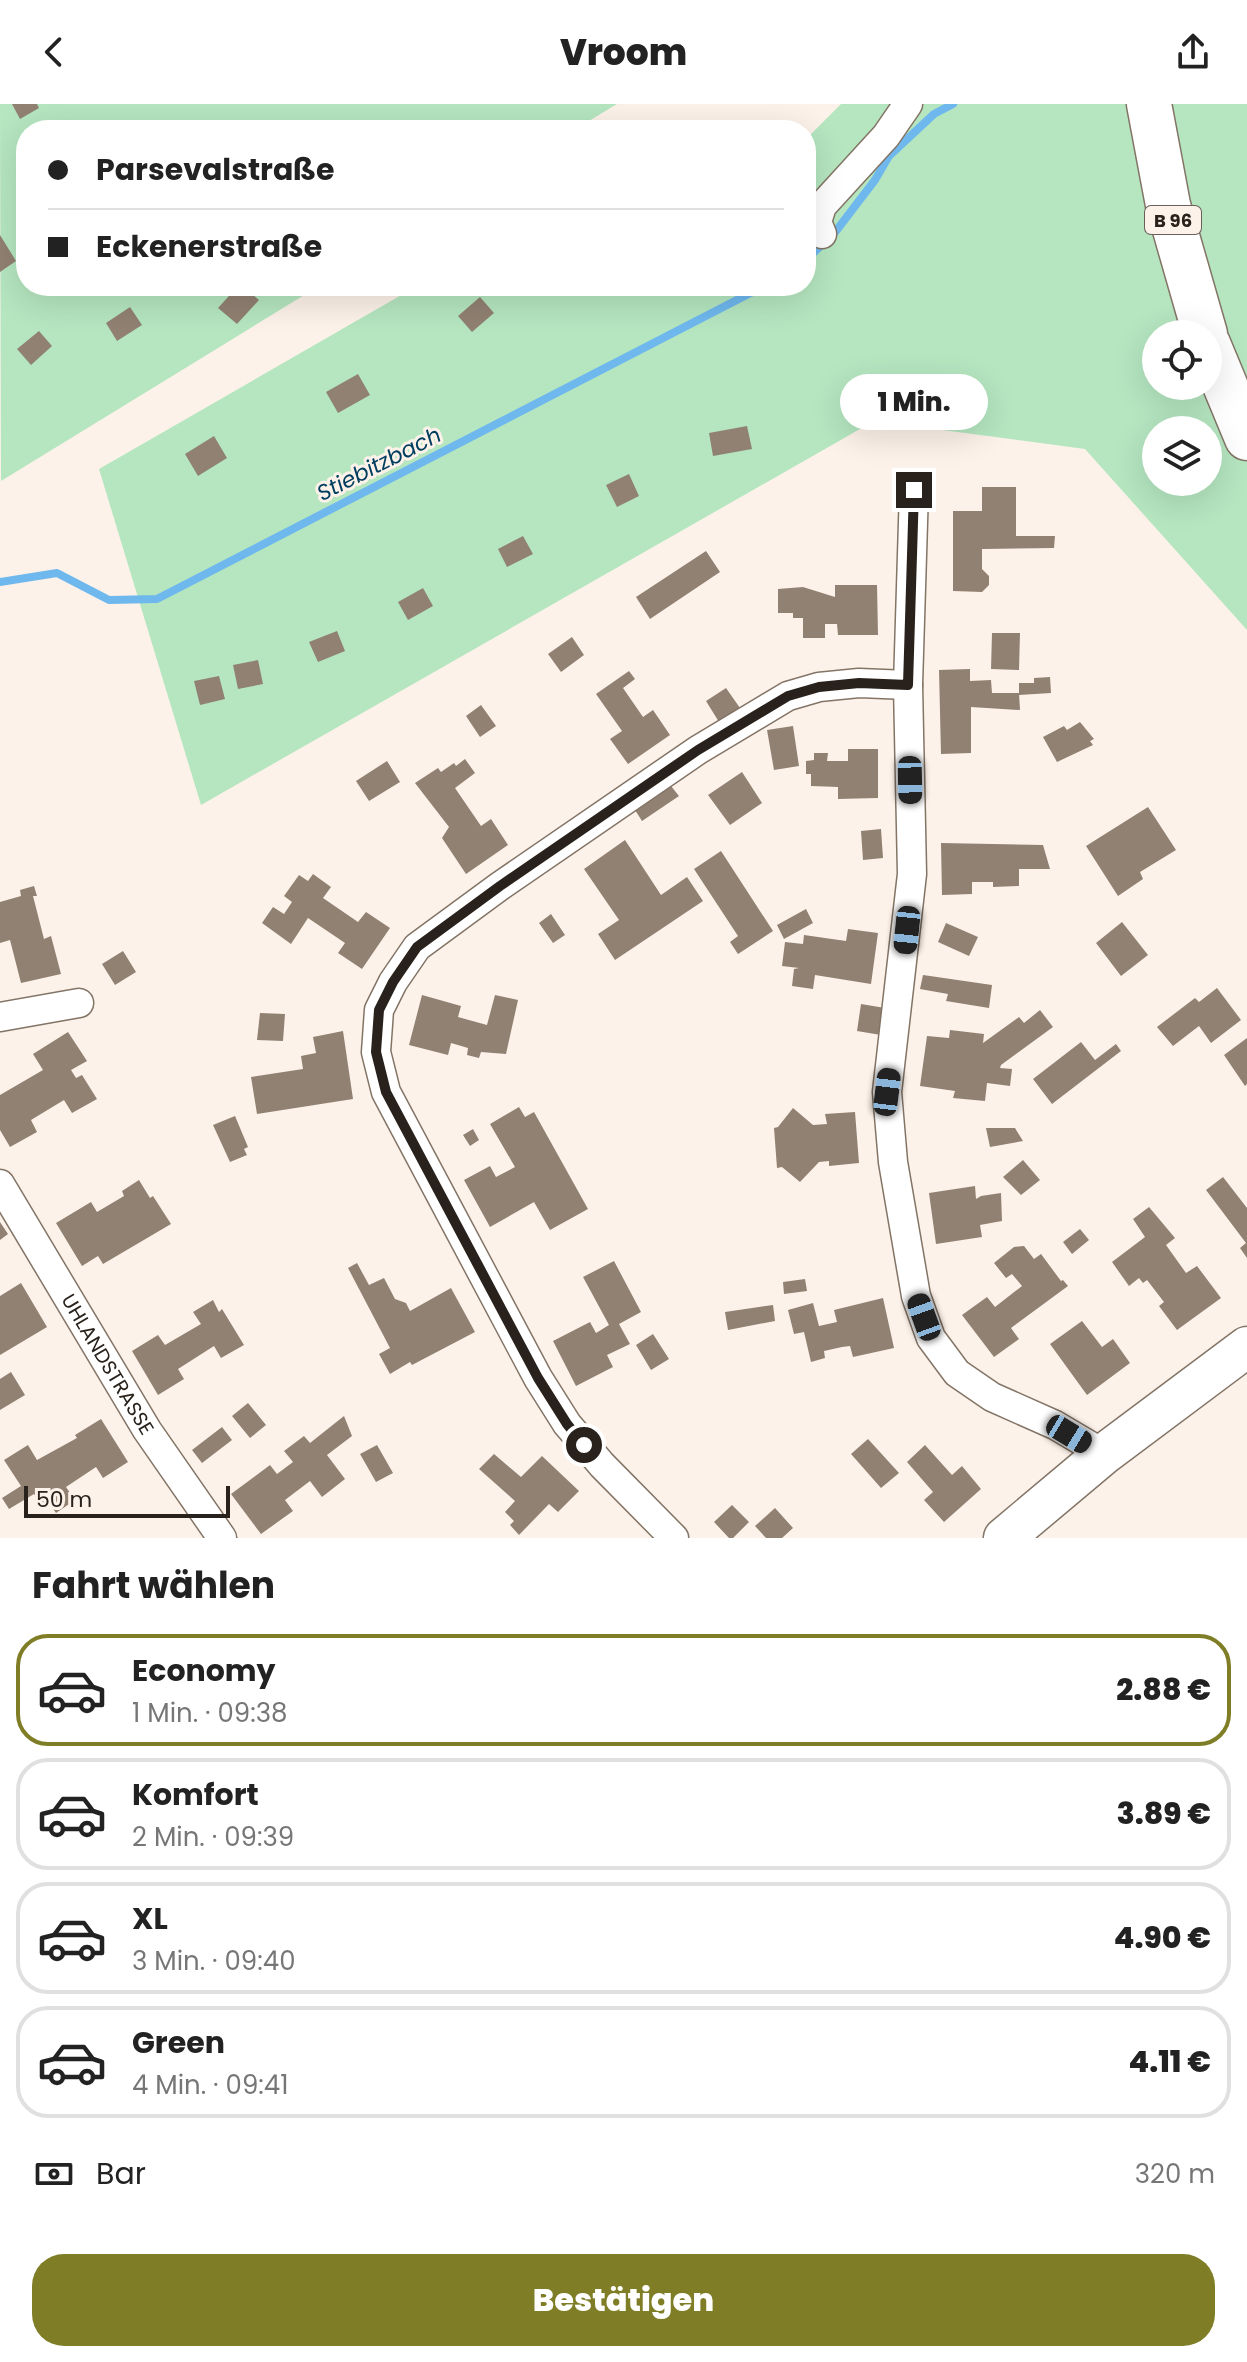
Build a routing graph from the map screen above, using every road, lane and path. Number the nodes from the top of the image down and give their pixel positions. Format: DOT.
graph roads {
  1 [pos="908,104"];
  2 [pos="1149,104"];
  3 [pos="822,234"];
  4 [pos="1201,320"];
  5 [pos="1222,378"];
  6 [pos="1247,438"];
  7 [pos="914,490"];
  8 [pos="908,685"];
  9 [pos="79,1003"];
  10 [pos="0,1017"];
  11 [pos="0,1184"];
  12 [pos="1247,1347"];
  13 [pos="1104,1454"];
  14 [pos="222,1538"];
  15 [pos="674,1538"];
  16 [pos="1004,1538"];
  1 -- 3 [label="street"];
  2 -- 4 [label="main road, B 96"];
  5 -- 6 [label="main road"];
  7 -- 8 [label="street"];
  8 -- 13 [label="street"];
  8 -- 15 [label="street"];
  9 -- 10 [label="street"];
  11 -- 14 [label="street, UHLANDSTRASSE"];
  12 -- 13 [label="street"];
  13 -- 16 [label="street"];
}
